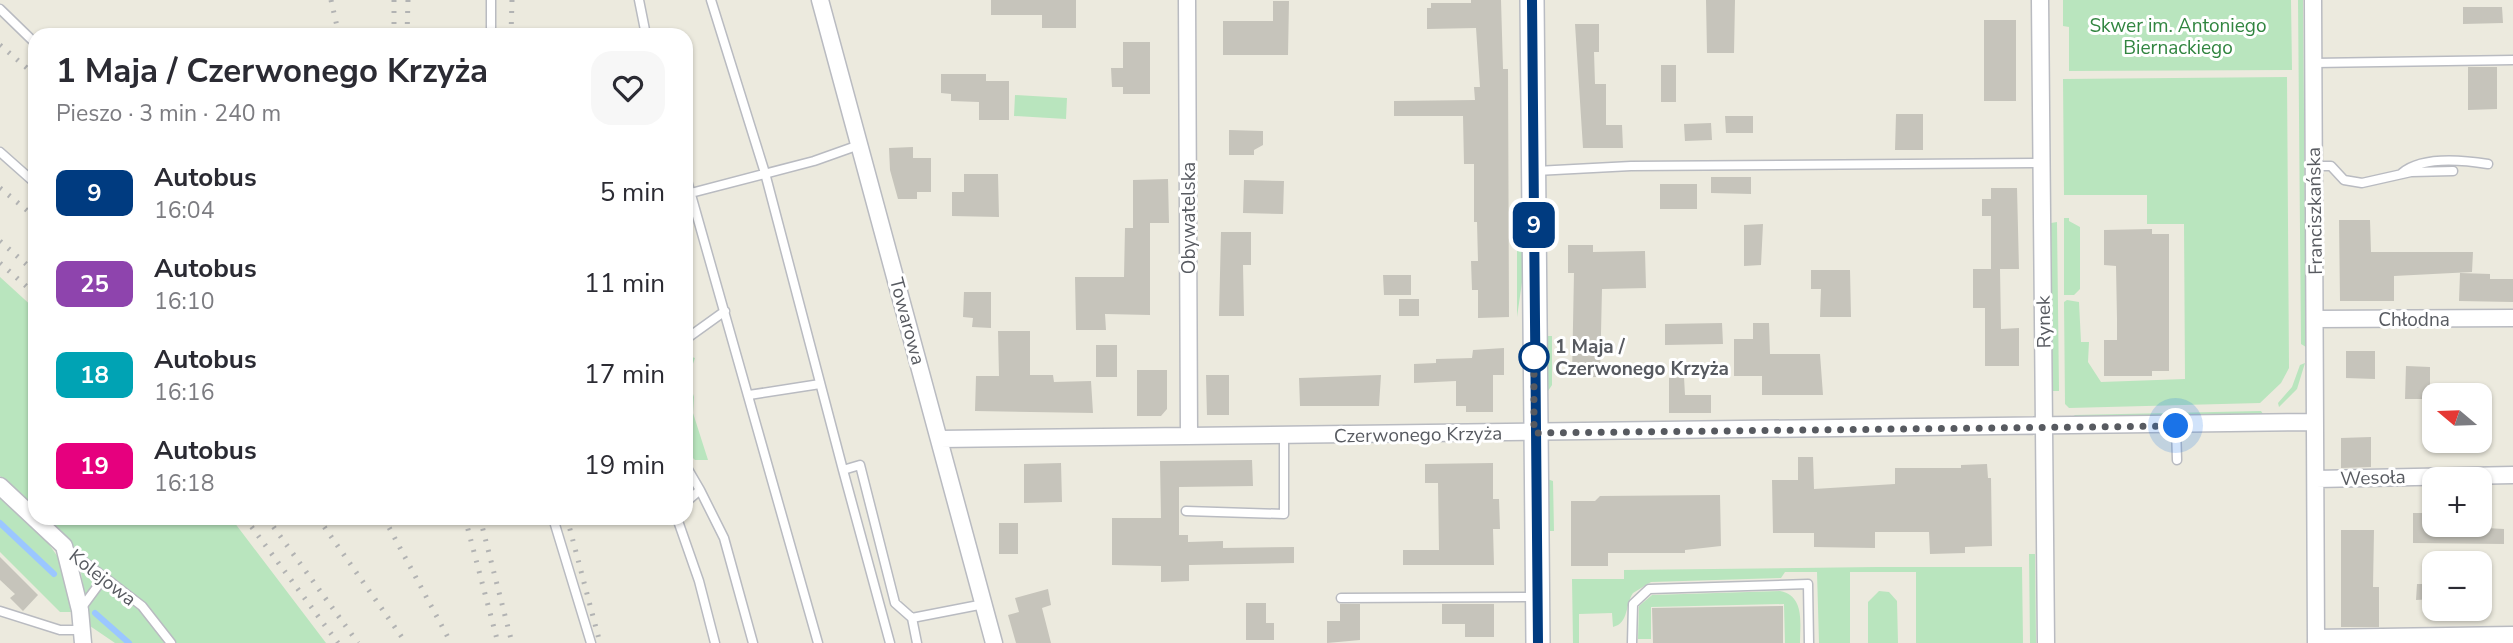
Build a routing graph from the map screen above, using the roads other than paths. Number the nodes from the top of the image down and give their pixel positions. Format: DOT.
graph roads {
  1 [pos="491,0"];
  2 [pos="639,0"];
  3 [pos="711,0"];
  4 [pos="820,0"];
  5 [pos="1187,0"];
  6 [pos="1532,0"];
  7 [pos="2040,0"];
  8 [pos="2313,0"];
  9 [pos="0,9"];
  10 [pos="491,28"];
  11 [pos="645,28"];
  12 [pos="28,36"];
  13 [pos="2513,60"];
  14 [pos="2314,63"];
  15 [pos="860,145"];
  16 [pos="0,152"];
  17 [pos="2041,163"];
  18 [pos="2488,163"];
  19 [pos="2314,166"];
  20 [pos="1533,171"];
  21 [pos="2453,171"];
  22 [pos="765,173"];
  23 [pos="2399,175"];
  24 [pos="28,177"];
  25 [pos="693,192"];
  26 [pos="693,200"];
  27 [pos="725,311"];
  28 [pos="2513,318"];
  29 [pos="2315,319"];
  30 [pos="693,334"];
  31 [pos="820,384"];
  32 [pos="749,396"];
  33 [pos="2315,422"];
  34 [pos="2176,426"];
  35 [pos="2044,428"];
  36 [pos="1534,433"];
  37 [pos="1189,436"];
  38 [pos="1284,436"];
  39 [pos="940,439"];
  40 [pos="2177,460"];
  41 [pos="843,470"];
  42 [pos="2513,475"];
  43 [pos="693,478"];
  44 [pos="2316,479"];
  45 [pos="0,486"];
  46 [pos="700,490"];
  47 [pos="693,496"];
  48 [pos="1186,511"];
  49 [pos="28,512"];
  50 [pos="42,525"];
  51 [pos="556,525"];
  52 [pos="679,525"];
  53 [pos="64,546"];
  54 [pos="105,576"];
  55 [pos="1537,597"];
  56 [pos="1341,598"];
  57 [pos="984,604"];
  58 [pos="80,610"];
  59 [pos="0,611"];
  60 [pos="912,618"];
  61 [pos="2513,635"];
  62 [pos="83,636"];
  63 [pos="2316,640"];
  64 [pos="171,643"];
  65 [pos="591,643"];
  66 [pos="715,643"];
  67 [pos="752,643"];
  68 [pos="818,643"];
  69 [pos="890,643"];
  70 [pos="917,643"];
  71 [pos="994,643"];
  72 [pos="1538,643"];
  73 [pos="1632,643"];
  74 [pos="1809,643"];
  75 [pos="2046,643"];
  1 -- 10 [label="lane"];
  2 -- 11 [label="lane"];
  3 -- 22 [label="lane"];
  4 -- 15 [label="street, Towarowa"];
  5 -- 37 [label="street, Obywatelska"];
  6 -- 20 [label="street"];
  7 -- 17 [label="street, Rynek"];
  8 -- 14 [label="street, Franciszkańska"];
  9 -- 12 [label="lane"];
  13 -- 14 [label="lane"];
  14 -- 19 [label="street, Franciszkańska"];
  15 -- 22 [label="lane"];
  15 -- 39 [label="street, Towarowa"];
  16 -- 24 [label="lane"];
  17 -- 20 [label="lane"];
  17 -- 35 [label="street, Rynek"];
  18 -- 23 [label="lane"];
  19 -- 23 [label="lane"];
  19 -- 29 [label="street, Franciszkańska"];
  20 -- 36 [label="street"];
  21 -- 23 [label="lane"];
  22 -- 25 [label="lane"];
  22 -- 31 [label="lane"];
  26 -- 27 [label="lane"];
  27 -- 30 [label="lane"];
  27 -- 32 [label="lane"];
  28 -- 29 [label="street, Chłodna"];
  29 -- 33 [label="street, Franciszkańska"];
  31 -- 32 [label="lane"];
  31 -- 41 [label="lane"];
  32 -- 68 [label="lane"];
  33 -- 34 [label="street, Czerwonego Krzyża"];
  33 -- 44 [label="street"];
  34 -- 35 [label="street, Czerwonego Krzyża"];
  34 -- 40 [label="lane"];
  35 -- 36 [label="street, Czerwonego Krzyża"];
  35 -- 75 [label="street, Rynek"];
  36 -- 38 [label="street, Czerwonego Krzyża"];
  36 -- 55 [label="street"];
  37 -- 38 [label="street, Czerwonego Krzyża"];
  37 -- 39 [label="street, Czerwonego Krzyża"];
  38 -- 48 [label="lane"];
  39 -- 57 [label="street, Towarowa"];
  41 -- 60 [label="lane"];
  41 -- 69 [label="lane"];
  42 -- 44 [label="street, Wesoła"];
  43 -- 46 [label="lane"];
  44 -- 63 [label="street"];
  45 -- 49 [label="street, Kolejowa"];
  46 -- 47 [label="lane"];
  46 -- 67 [label="lane"];
  50 -- 53 [label="street, Kolejowa"];
  51 -- 65 [label="lane"];
  52 -- 66 [label="lane"];
  53 -- 54 [label="lane, Kolejowa"];
  53 -- 58 [label="street"];
  54 -- 58 [label="lane"];
  54 -- 64 [label="lane, Kolejowa"];
  55 -- 56 [label="lane"];
  55 -- 72 [label="street"];
  57 -- 60 [label="lane"];
  57 -- 71 [label="street, Towarowa"];
  58 -- 62 [label="street"];
  59 -- 62 [label="lane"];
  60 -- 70 [label="lane"];
  61 -- 63 [label="street"];
  73 -- 74 [label="lane"];
}
